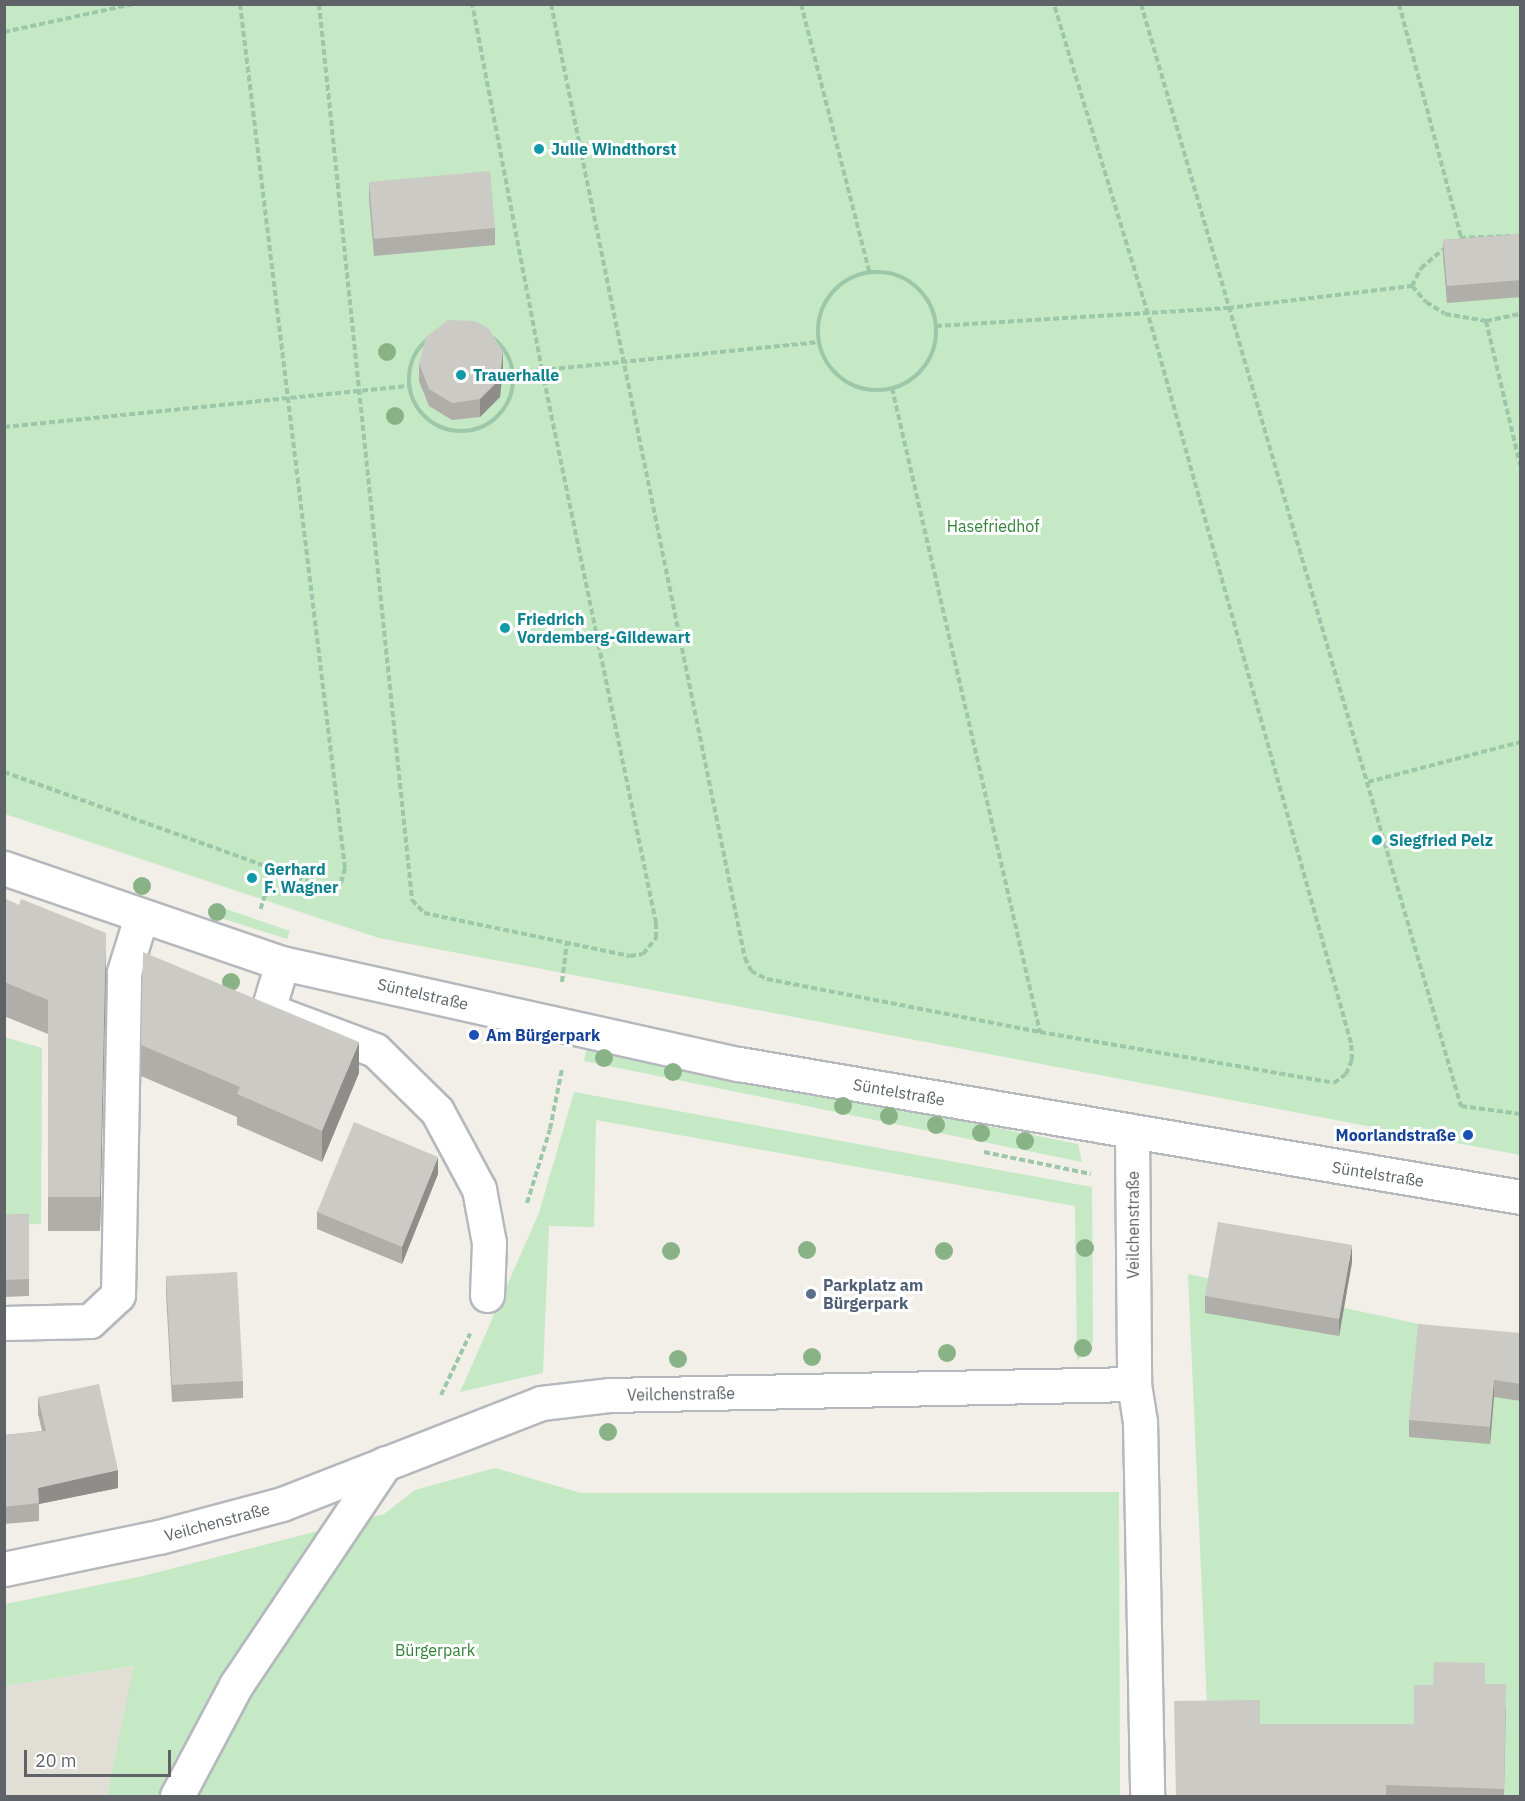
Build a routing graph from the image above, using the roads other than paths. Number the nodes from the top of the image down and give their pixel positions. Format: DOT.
graph roads {
  1 [pos="4,868"];
  2 [pos="141,917"];
  3 [pos="282,963"];
  4 [pos="1132,1134"];
  5 [pos="1521,1197"];
  6 [pos="487,1295"];
  7 [pos="4,1323"];
  8 [pos="1134,1384"];
  9 [pos="385,1462"];
  10 [pos="4,1569"];
  11 [pos="177,1797"];
  12 [pos="1147,1797"];
  1 -- 2 [label="street, Süntelstraße"];
  2 -- 3 [label="street, Süntelstraße"];
  2 -- 7 [label="street"];
  3 -- 4 [label="street, Süntelstraße"];
  3 -- 6 [label="street"];
  4 -- 5 [label="street, Süntelstraße"];
  4 -- 8 [label="street, Veilchenstraße"];
  8 -- 9 [label="street, Veilchenstraße"];
  8 -- 12 [label="street"];
  9 -- 10 [label="street, Veilchenstraße"];
  9 -- 11 [label="street"];
}
